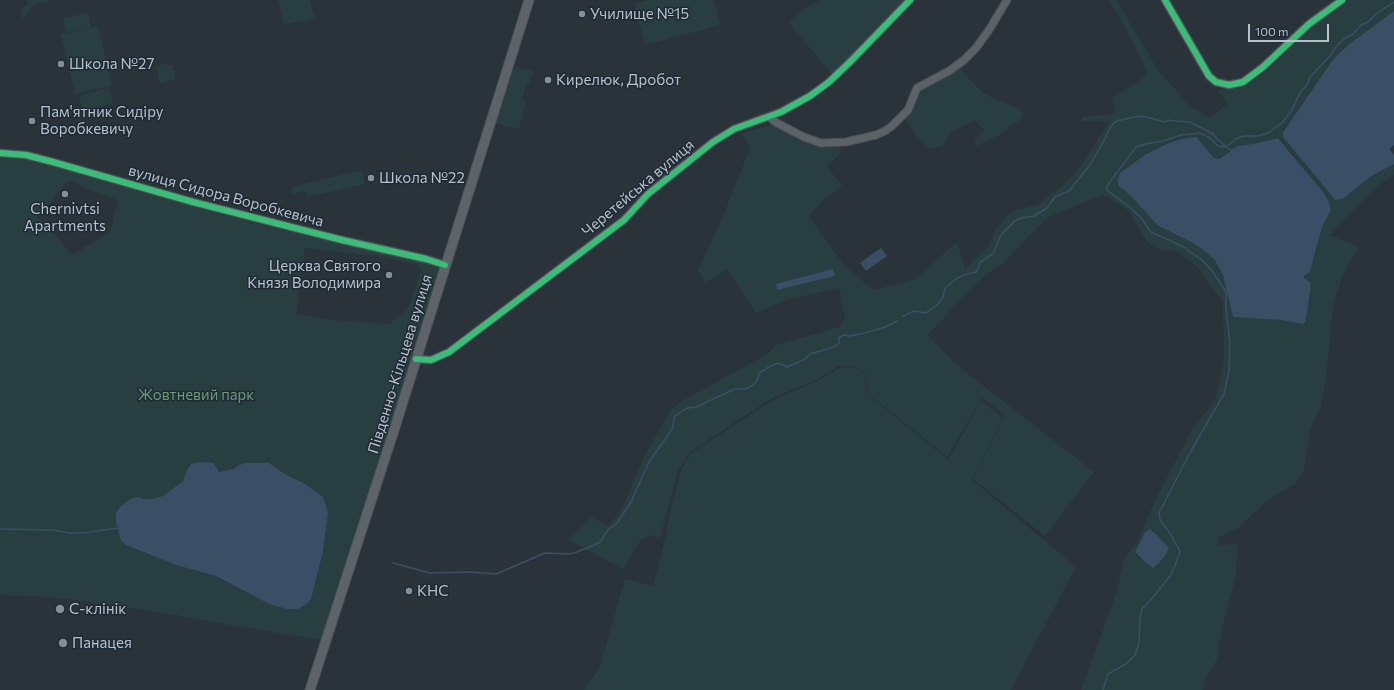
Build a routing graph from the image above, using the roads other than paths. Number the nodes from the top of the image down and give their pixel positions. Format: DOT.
graph roads {
  1 [pos="529,0"];
  2 [pos="910,0"];
  3 [pos="1007,0"];
  4 [pos="1165,0"];
  5 [pos="1342,0"];
  6 [pos="769,117"];
  7 [pos="0,153"];
  8 [pos="445,265"];
  9 [pos="416,359"];
  10 [pos="310,690"];
  1 -- 8 [label="main road, Південно-Кільцева вулиця"];
  2 -- 6 [label="street, Черетейська вулиця"];
  3 -- 6 [label="street"];
  4 -- 5 [label="street"];
  6 -- 9 [label="street, Черетейська вулиця"];
  7 -- 8 [label="street, вулиця Сидора Воробкевича"];
  8 -- 9 [label="main road, Південно-Кільцева вулиця"];
  9 -- 10 [label="main road, Південно-Кільцева вулиця"];
}
